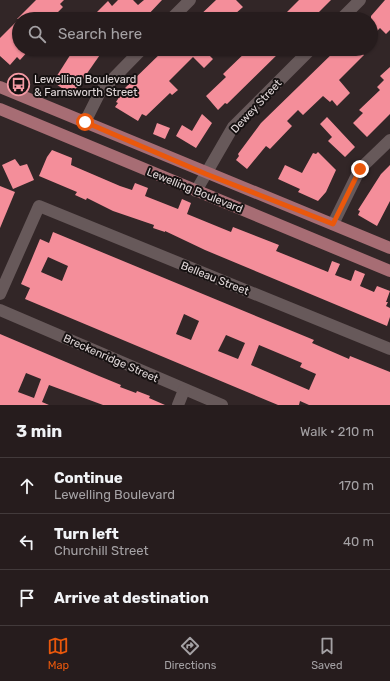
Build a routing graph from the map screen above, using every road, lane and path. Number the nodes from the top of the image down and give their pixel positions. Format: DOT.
graph roads {
  1 [pos="190,0"];
  2 [pos="360,0"];
  3 [pos="178,12"];
  4 [pos="349,12"];
  5 [pos="135,56"];
  6 [pos="305,56"];
  7 [pos="0,87"];
  8 [pos="0,109"];
  9 [pos="85,122"];
  10 [pos="390,140"];
  11 [pos="206,174"];
  12 [pos="196,191"];
  13 [pos="333,224"];
  14 [pos="390,248"];
  15 [pos="390,272"];
  16 [pos="0,294"];
  17 [pos="0,310"];
  18 [pos="390,349"];
  19 [pos="184,390"];
  20 [pos="178,405"];
  21 [pos="222,405"];
  1 -- 3 [label="street"];
  2 -- 4 [label="street"];
  5 -- 9 [label="street"];
  6 -- 11 [label="street, Dewey Street"];
  7 -- 9 [label="main road, Lewelling Boulevard"];
  8 -- 12 [label="main road, Lewelling Boulevard"];
  9 -- 11 [label="main road, Lewelling Boulevard"];
  10 -- 13 [label="street"];
  11 -- 12 [label="street, Dewey Street"];
  11 -- 13 [label="main road, Lewelling Boulevard"];
  12 -- 15 [label="main road, Lewelling Boulevard"];
  13 -- 14 [label="main road, Lewelling Boulevard"];
  16 -- 18 [label="street, Belleau Street"];
  17 -- 19 [label="street, Breckenridge Street"];
  19 -- 20 [label="street"];
  19 -- 21 [label="street, Breckenridge Street"];
}
